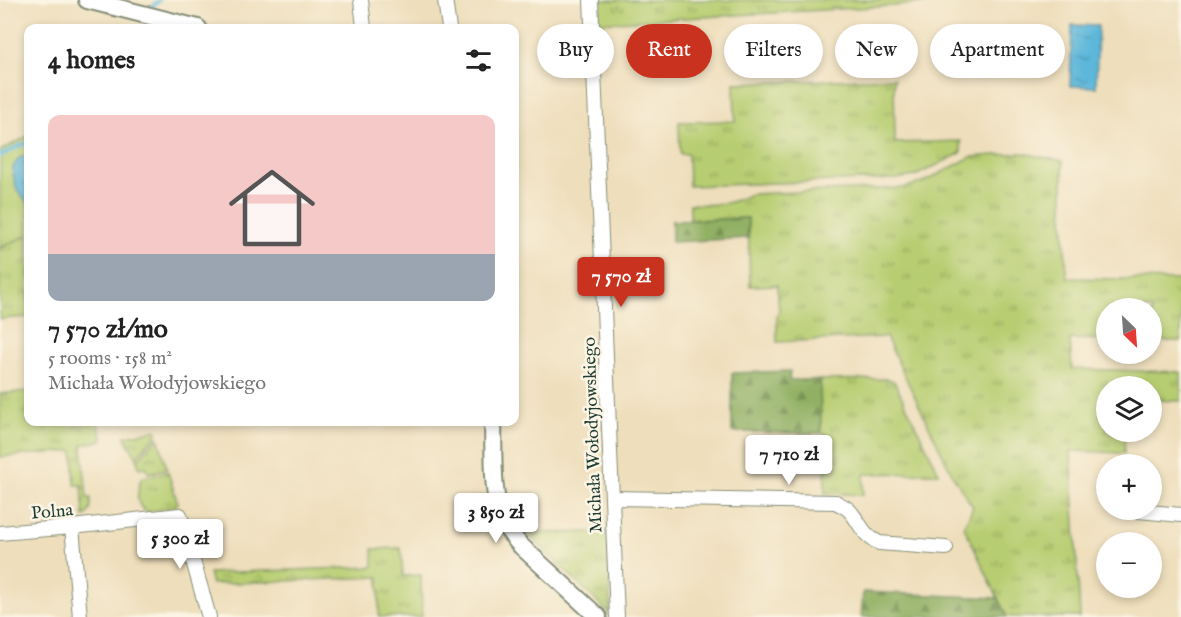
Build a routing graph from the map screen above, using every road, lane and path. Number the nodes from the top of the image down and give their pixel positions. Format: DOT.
graph roads {
  1 [pos="87,0"];
  2 [pos="361,0"];
  3 [pos="445,0"];
  4 [pos="591,0"];
  5 [pos="182,24"];
  6 [pos="364,24"];
  7 [pos="448,24"];
  8 [pos="493,426"];
  9 [pos="613,498"];
  10 [pos="1162,513"];
  11 [pos="1181,515"];
  12 [pos="72,527"];
  13 [pos="0,533"];
  14 [pos="946,548"];
  15 [pos="80,617"];
  16 [pos="209,617"];
  17 [pos="598,617"];
  18 [pos="617,617"];
  1 -- 5 [label="street"];
  2 -- 6 [label="street"];
  3 -- 7 [label="street"];
  4 -- 9 [label="street, Michała Wołodyjowskiego"];
  8 -- 17 [label="street"];
  9 -- 14 [label="street"];
  9 -- 18 [label="street, Michała Wołodyjowskiego"];
  10 -- 11 [label="street"];
  12 -- 13 [label="street, Polna"];
  12 -- 15 [label="street"];
  12 -- 16 [label="street, Polna"];
}
